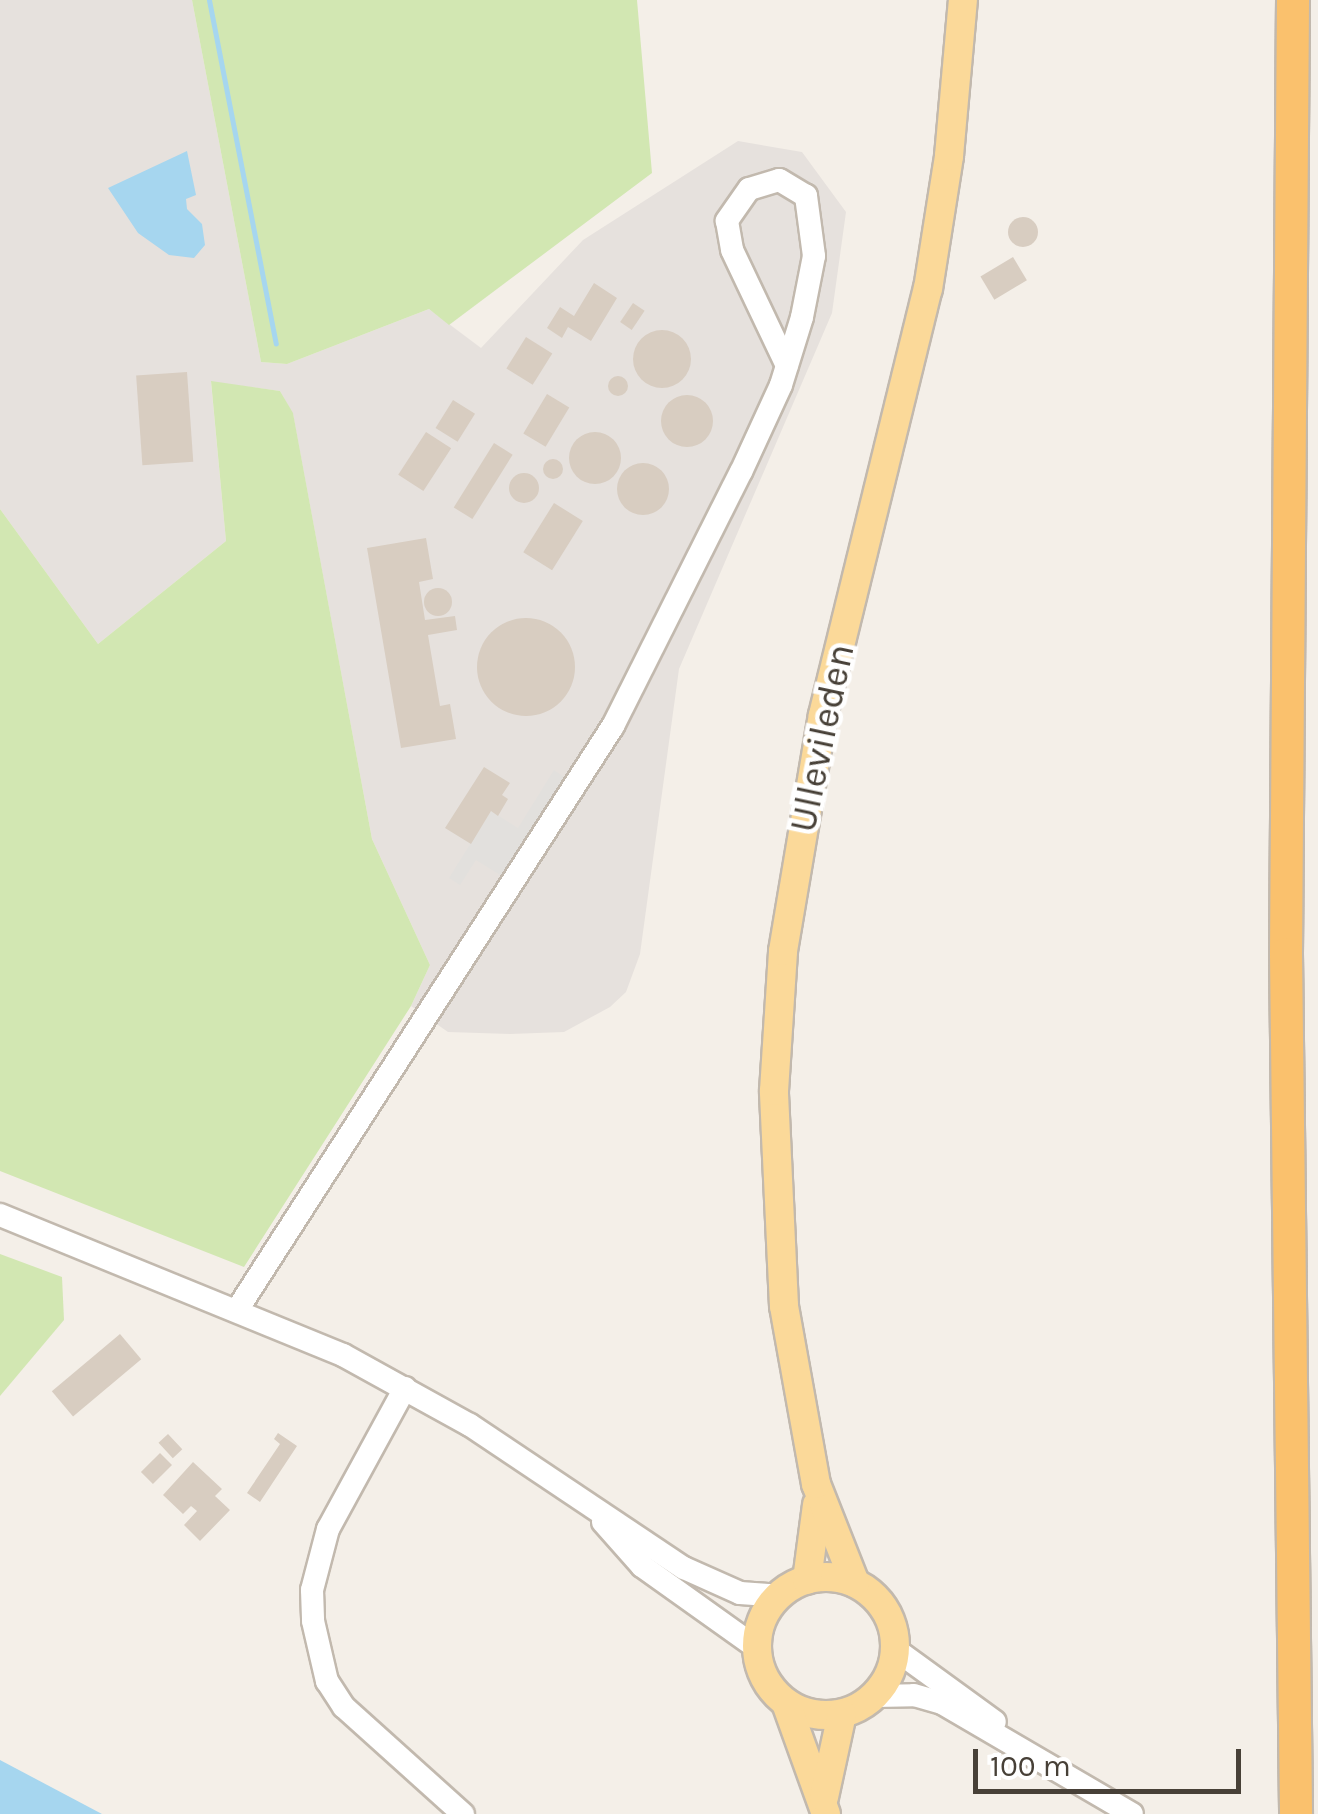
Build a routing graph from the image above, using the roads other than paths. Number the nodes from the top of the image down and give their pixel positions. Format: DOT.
graph roads {
  1 [pos="963,0"];
  2 [pos="1293,0"];
  3 [pos="787,366"];
  4 [pos="0,1215"];
  5 [pos="238,1310"];
  6 [pos="401,1394"];
  7 [pos="816,1484"];
  8 [pos="575,1493"];
  9 [pos="807,1580"];
  10 [pos="855,1583"];
  11 [pos="779,1596"];
  12 [pos="757,1648"];
  13 [pos="896,1650"];
  14 [pos="875,1696"];
  15 [pos="786,1703"];
  16 [pos="842,1714"];
  17 [pos="1031,1754"];
  18 [pos="825,1809"];
  19 [pos="462,1814"];
  20 [pos="1132,1814"];
  21 [pos="1296,1814"];
  1 -- 7 [label="main road, Ullevileden"];
  2 -- 21 [label="highway"];
  3 -- 3 [label="street"];
  3 -- 5 [label="street"];
  4 -- 5 [label="street"];
  5 -- 6 [label="street"];
  6 -- 8 [label="street"];
  6 -- 19 [label="street"];
  7 -- 9 [label="main road, Ullevileden"];
  7 -- 10 [label="main road, Ullevileden"];
  8 -- 11 [label="street"];
  8 -- 12 [label="street"];
  9 -- 10 [label="main road"];
  9 -- 11 [label="main road"];
  10 -- 13 [label="main road"];
  11 -- 12 [label="main road"];
  12 -- 15 [label="main road"];
  13 -- 14 [label="main road"];
  13 -- 17 [label="street"];
  14 -- 16 [label="main road"];
  14 -- 17 [label="street"];
  15 -- 16 [label="main road"];
  15 -- 18 [label="main road"];
  16 -- 18 [label="main road"];
  17 -- 20 [label="street"];
}
